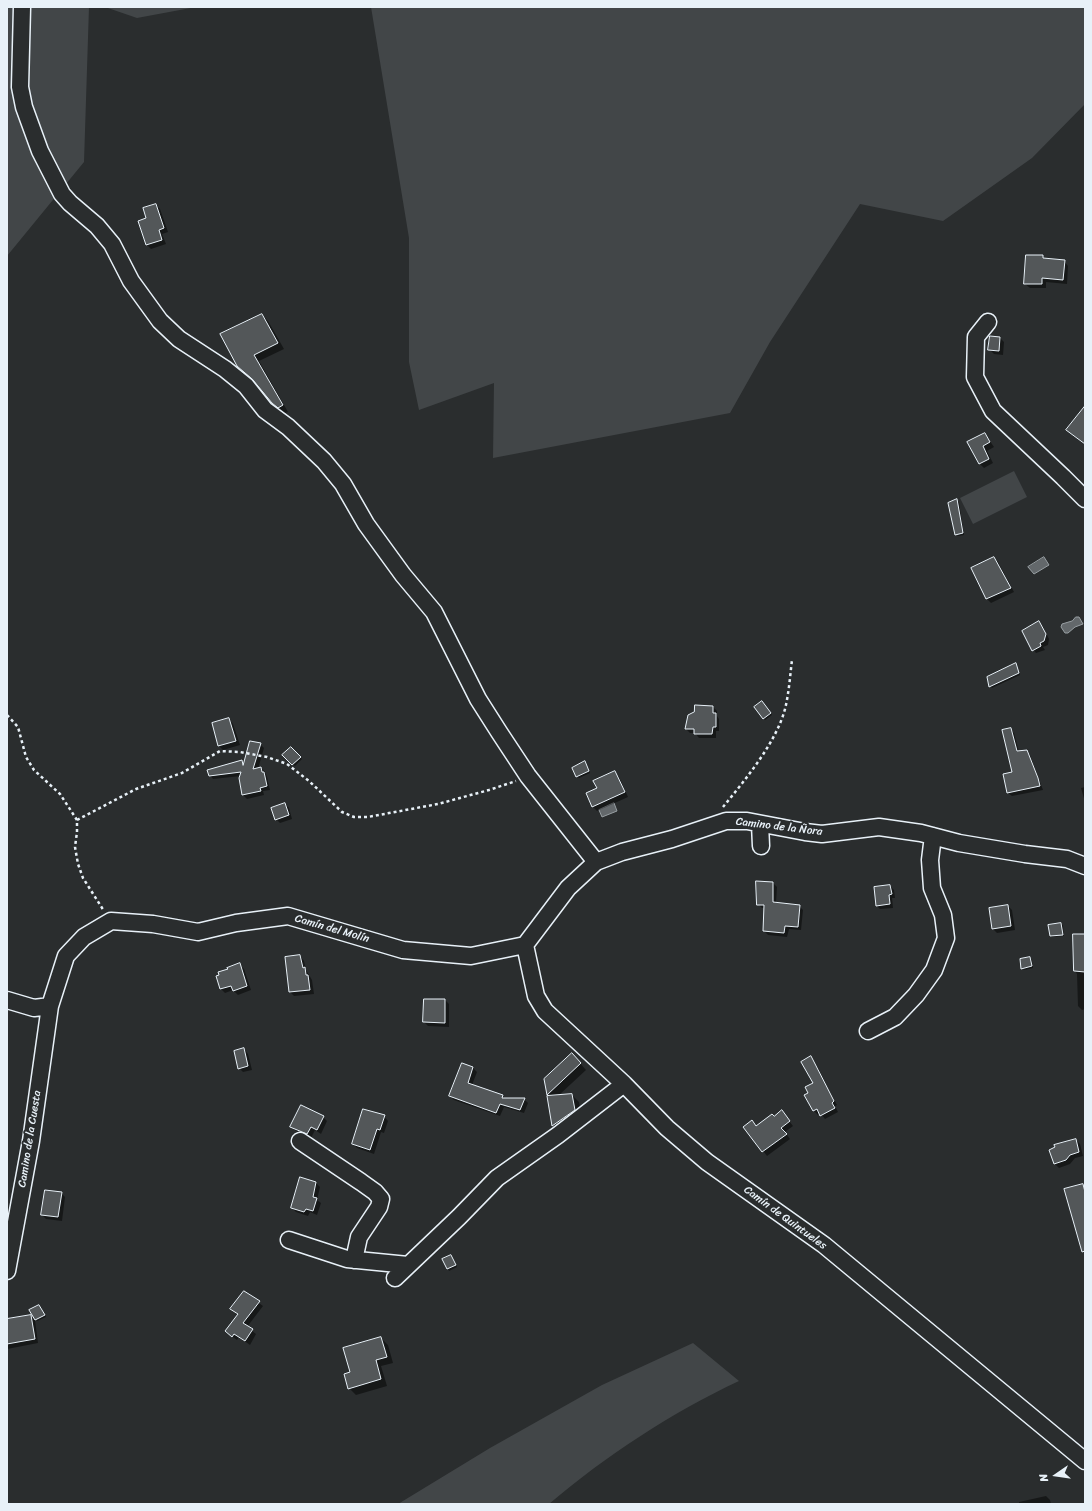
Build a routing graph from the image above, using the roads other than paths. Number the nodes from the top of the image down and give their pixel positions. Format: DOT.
graph roads {
  1 [pos="22,7"];
  2 [pos="988,322"];
  3 [pos="1085,499"];
  4 [pos="760,824"];
  5 [pos="933,836"];
  6 [pos="761,846"];
  7 [pos="596,862"];
  8 [pos="1085,866"];
  9 [pos="525,945"];
  10 [pos="7,1000"];
  11 [pos="50,1006"];
  12 [pos="868,1031"];
  13 [pos="624,1084"];
  14 [pos="300,1141"];
  15 [pos="289,1240"];
  16 [pos="354,1260"];
  17 [pos="408,1265"];
  18 [pos="7,1271"];
  19 [pos="395,1278"];
  20 [pos="1085,1461"];
  1 -- 7 [label="street"];
  2 -- 3 [label="street"];
  4 -- 5 [label="street, Camino de la Ñora"];
  4 -- 6 [label="street"];
  4 -- 7 [label="street, Camino de la Ñora"];
  5 -- 8 [label="street, Camino de la Ñora"];
  5 -- 12 [label="street"];
  7 -- 9 [label="street"];
  9 -- 11 [label="street, Camín del Molín"];
  9 -- 13 [label="street, Camín de Quintueles"];
  10 -- 11 [label="street"];
  11 -- 18 [label="street, Camino de la Cuesta"];
  13 -- 17 [label="street"];
  13 -- 20 [label="street, Camín de Quintueles"];
  14 -- 16 [label="street"];
  15 -- 16 [label="street"];
  16 -- 17 [label="street"];
  17 -- 19 [label="street"];
}
